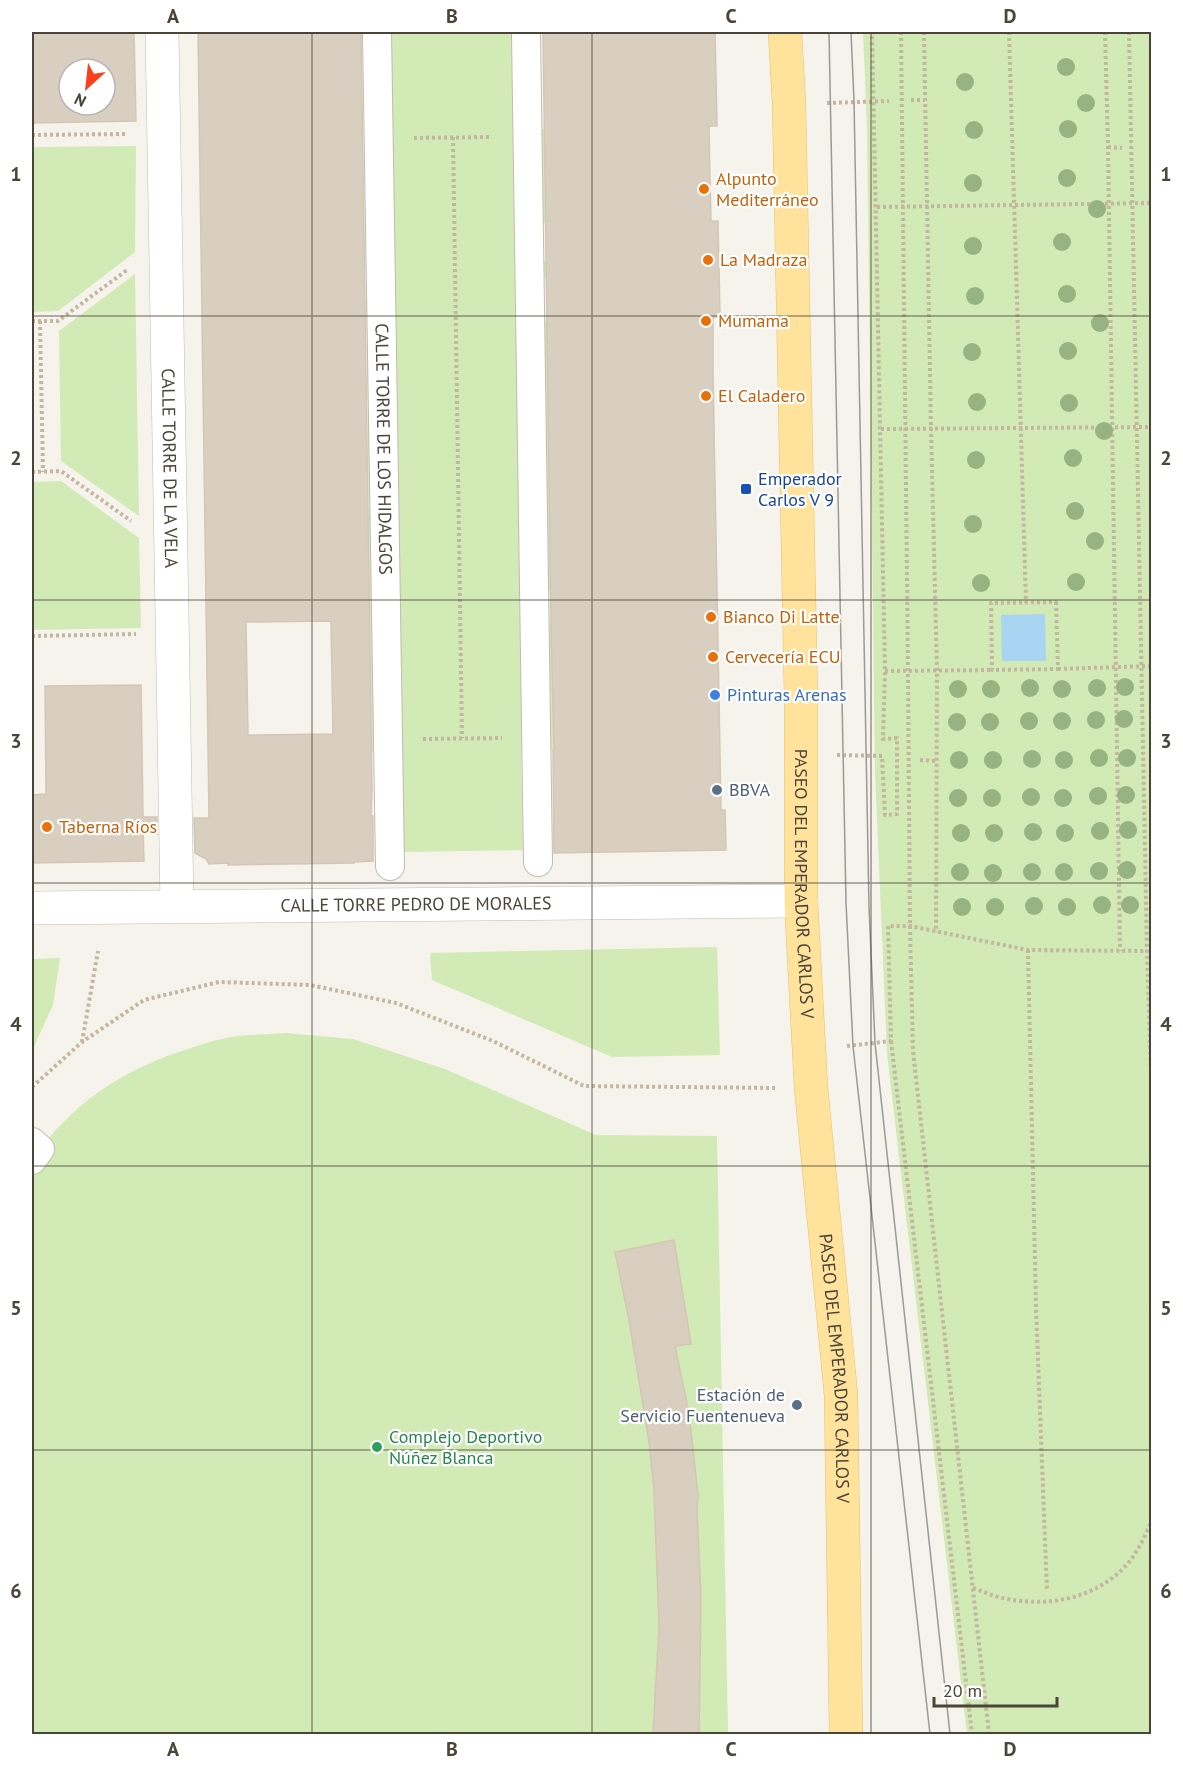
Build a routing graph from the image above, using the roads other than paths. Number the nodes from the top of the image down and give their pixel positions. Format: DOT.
graph roads {
  1 [pos="162,32"];
  2 [pos="377,32"];
  3 [pos="526,32"];
  4 [pos="785,32"];
  5 [pos="538,862"];
  6 [pos="390,866"];
  7 [pos="801,901"];
  8 [pos="177,905"];
  9 [pos="32,908"];
  10 [pos="32,1142"];
  11 [pos="32,1160"];
  12 [pos="846,1734"];
  1 -- 8 [label="street, CALLE TORRE DE LA VELA"];
  2 -- 6 [label="street, CALLE TORRE DE LOS HIDALGOS"];
  3 -- 5 [label="street"];
  4 -- 7 [label="main road, PASEO DEL EMPERADOR CARLOS V"];
  7 -- 8 [label="street, CALLE TORRE PEDRO DE MORALES"];
  7 -- 12 [label="main road, PASEO DEL EMPERADOR CARLOS V"];
  8 -- 9 [label="street, CALLE TORRE PEDRO DE MORALES"];
  10 -- 11 [label="street"];
}
